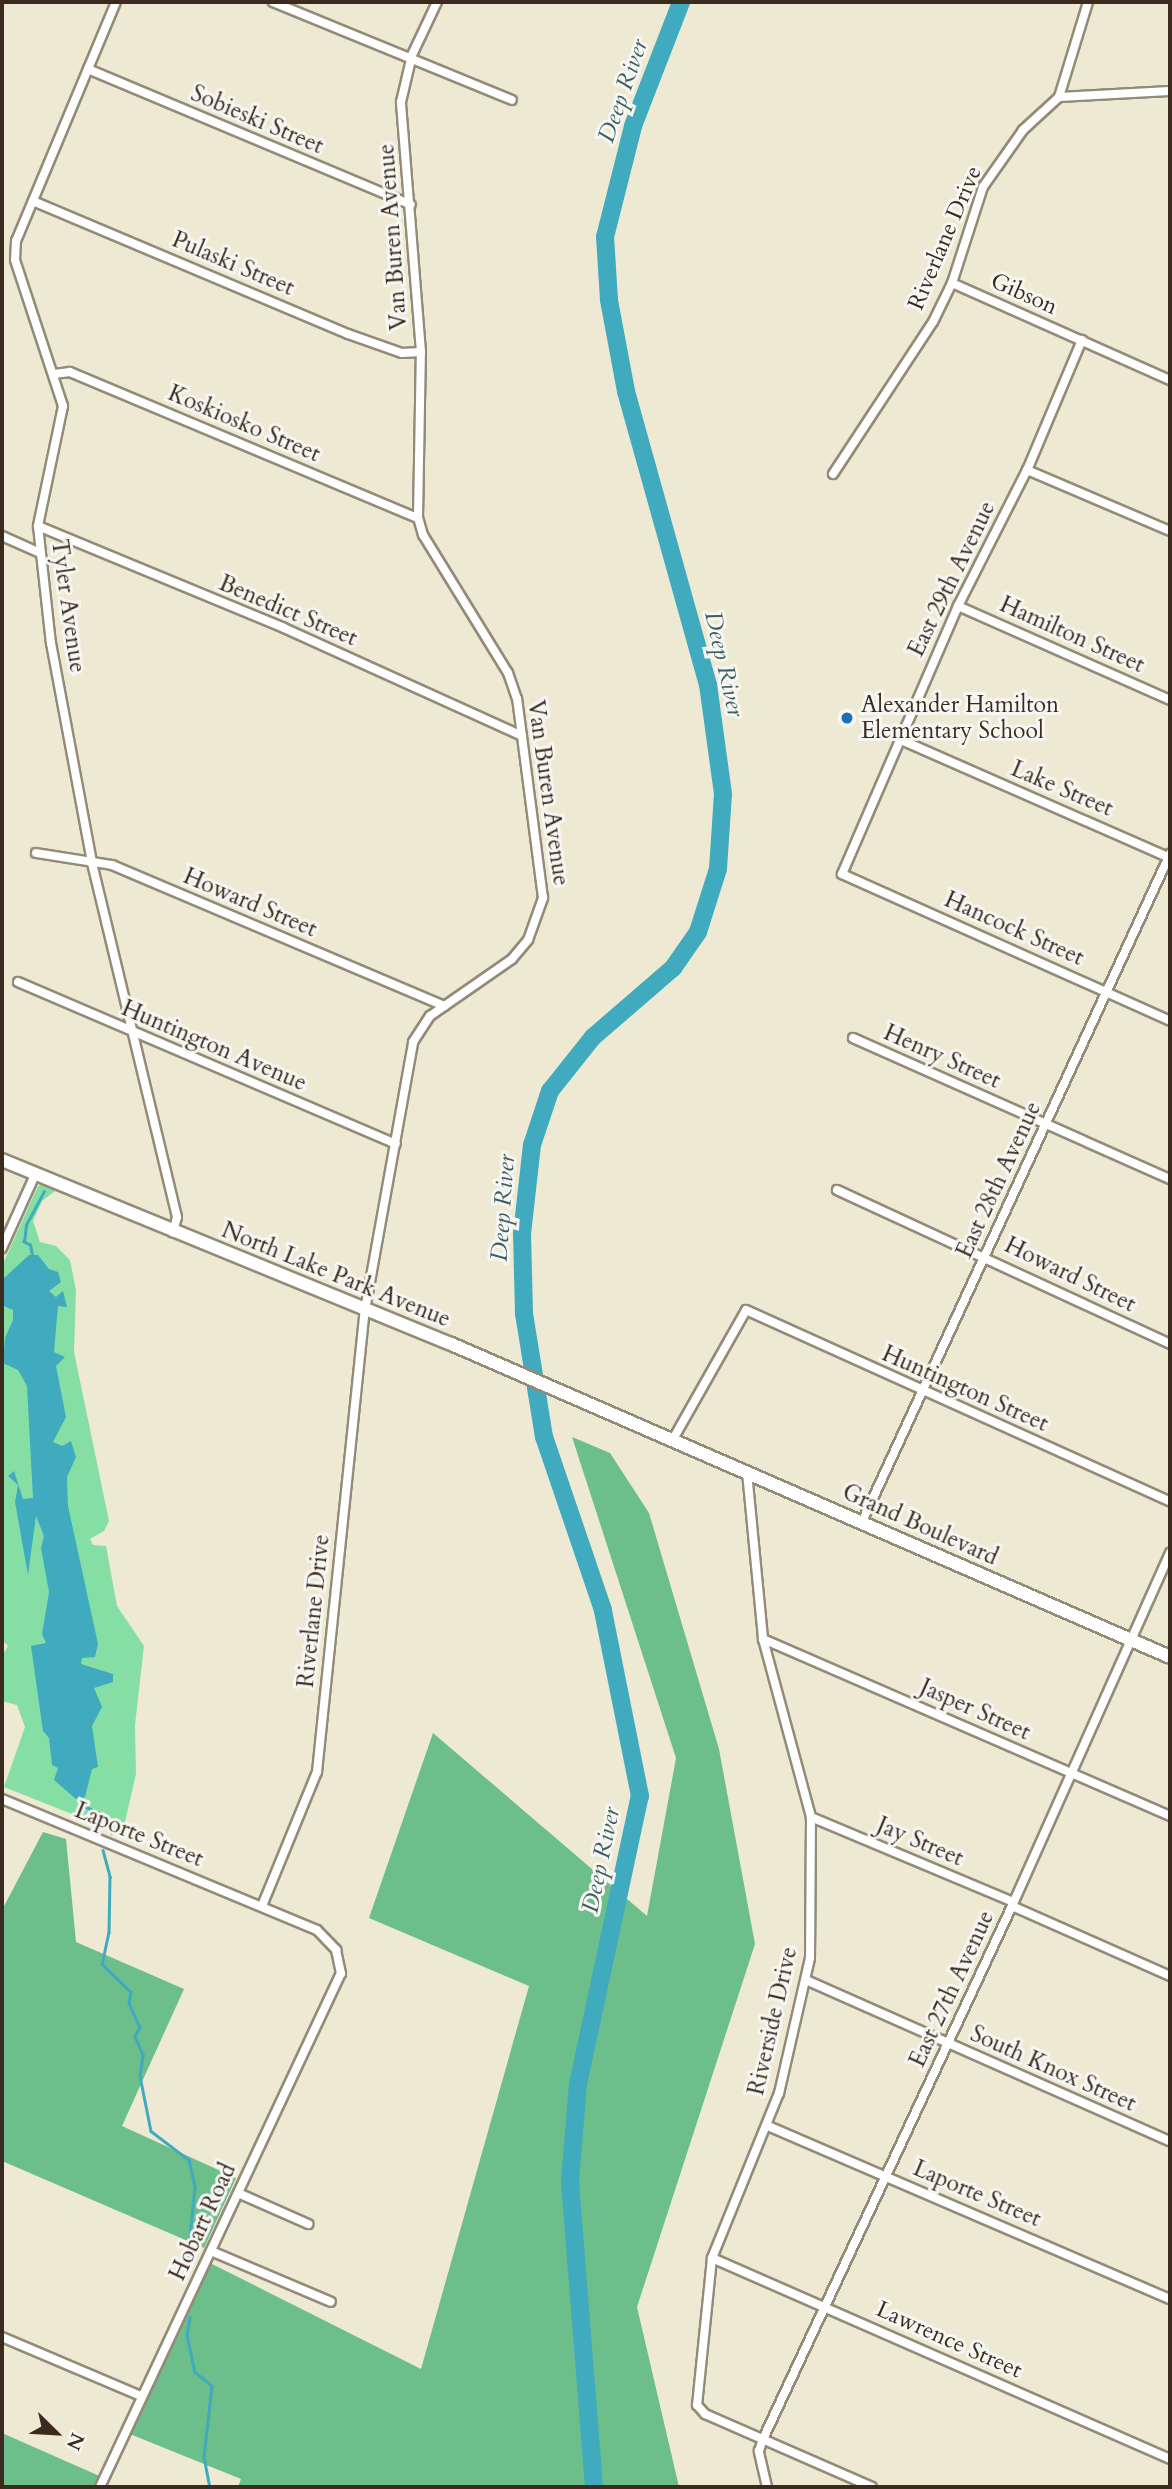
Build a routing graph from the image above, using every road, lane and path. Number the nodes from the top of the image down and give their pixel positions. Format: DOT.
graph roads {
  1 [pos="116,2"];
  2 [pos="273,2"];
  3 [pos="437,2"];
  4 [pos="1088,2"];
  5 [pos="412,55"];
  6 [pos="88,69"];
  7 [pos="1170,91"];
  8 [pos="1059,97"];
  9 [pos="512,100"];
  10 [pos="33,201"];
  11 [pos="411,205"];
  12 [pos="952,282"];
  13 [pos="1082,340"];
  14 [pos="421,352"];
  15 [pos="54,374"];
  16 [pos="1170,380"];
  17 [pos="1027,470"];
  18 [pos="833,474"];
  19 [pos="418,518"];
  20 [pos="38,526"];
  21 [pos="1170,531"];
  22 [pos="2,536"];
  23 [pos="38,552"];
  24 [pos="958,606"];
  25 [pos="1170,700"];
  26 [pos="522,736"];
  27 [pos="900,739"];
  28 [pos="36,853"];
  29 [pos="1169,856"];
  30 [pos="92,863"];
  31 [pos="842,874"];
  32 [pos="18,982"];
  33 [pos="1107,991"];
  34 [pos="444,1006"];
  35 [pos="1170,1020"];
  36 [pos="130,1032"];
  37 [pos="853,1038"];
  38 [pos="1046,1122"];
  39 [pos="396,1144"];
  40 [pos="2,1160"];
  41 [pos="35,1175"];
  42 [pos="1170,1178"];
  43 [pos="837,1190"];
  44 [pos="173,1232"];
  45 [pos="2,1248"];
  46 [pos="986,1256"];
  47 [pos="365,1310"];
  48 [pos="1170,1344"];
  49 [pos="922,1393"];
  50 [pos="653,1431"];
  51 [pos="672,1441"];
  52 [pos="747,1472"];
  53 [pos="1170,1501"];
  54 [pos="862,1522"];
  55 [pos="1170,1553"];
  56 [pos="763,1639"];
  57 [pos="1132,1639"];
  58 [pos="1170,1657"];
  59 [pos="1071,1774"];
  60 [pos="2,1799"];
  61 [pos="1170,1816"];
  62 [pos="811,1817"];
  63 [pos="1013,1904"];
  64 [pos="262,1906"];
  65 [pos="341,1973"];
  66 [pos="1170,1976"];
  67 [pos="806,1980"];
  68 [pos="948,2044"];
  69 [pos="768,2126"];
  70 [pos="1170,2141"];
  71 [pos="886,2175"];
  72 [pos="238,2193"];
  73 [pos="308,2224"];
  74 [pos="211,2251"];
  75 [pos="712,2258"];
  76 [pos="1170,2299"];
  77 [pos="331,2302"];
  78 [pos="824,2306"];
  79 [pos="2,2337"];
  80 [pos="141,2396"];
  81 [pos="763,2440"];
  82 [pos="1170,2459"];
  83 [pos="100,2487"];
  84 [pos="766,2487"];
  85 [pos="872,2487"];
  1 -- 6 [label="street, Tyler Avenue"];
  2 -- 5 [label="street"];
  3 -- 5 [label="street, Van Buren Avenue"];
  4 -- 8 [label="street"];
  5 -- 9 [label="street"];
  5 -- 11 [label="street, Van Buren Avenue"];
  6 -- 10 [label="street, Tyler Avenue"];
  6 -- 11 [label="street, Sobieski Street"];
  7 -- 8 [label="street"];
  8 -- 12 [label="street, Riverlane Drive"];
  10 -- 14 [label="street, Pulaski Street"];
  10 -- 15 [label="street, Tyler Avenue"];
  11 -- 14 [label="street, Van Buren Avenue"];
  12 -- 13 [label="street, Gibson"];
  12 -- 18 [label="street, Riverlane Drive"];
  13 -- 16 [label="street, Gibson"];
  13 -- 17 [label="street, East 29th Avenue"];
  14 -- 19 [label="street, Van Buren Avenue"];
  15 -- 19 [label="street, Koskiosko Street"];
  15 -- 20 [label="street, Tyler Avenue"];
  17 -- 21 [label="street"];
  17 -- 24 [label="street, East 29th Avenue"];
  19 -- 26 [label="street, Van Buren Avenue"];
  20 -- 23 [label="street, Tyler Avenue"];
  20 -- 26 [label="street, Benedict Street"];
  22 -- 23 [label="street"];
  23 -- 30 [label="street, Tyler Avenue"];
  24 -- 25 [label="street, Hamilton Street"];
  24 -- 27 [label="street, East 29th Avenue"];
  26 -- 34 [label="street, Van Buren Avenue"];
  27 -- 29 [label="street, Lake Street"];
  27 -- 31 [label="street, East 29th Avenue"];
  28 -- 30 [label="street, Howard Street"];
  29 -- 33 [label="street, East 28th Avenue"];
  30 -- 34 [label="street, Howard Street"];
  30 -- 36 [label="street, Tyler Avenue"];
  31 -- 33 [label="street, Hancock Street"];
  32 -- 36 [label="street, Huntington Avenue"];
  33 -- 35 [label="street, Hancock Street"];
  33 -- 38 [label="street, East 28th Avenue"];
  34 -- 39 [label="street, Van Buren Avenue"];
  36 -- 39 [label="street, Huntington Avenue"];
  36 -- 44 [label="street, Tyler Avenue"];
  37 -- 38 [label="street, Henry Street"];
  38 -- 42 [label="street, Henry Street"];
  38 -- 46 [label="street, East 28th Avenue"];
  39 -- 47 [label="street, Van Buren Avenue"];
  40 -- 41 [label="street, North Lake Park Avenue"];
  41 -- 44 [label="street, North Lake Park Avenue"];
  41 -- 45 [label="street"];
  43 -- 46 [label="street, Howard Street"];
  44 -- 47 [label="street, North Lake Park Avenue"];
  46 -- 48 [label="street, Howard Street"];
  46 -- 49 [label="street, East 28th Avenue"];
  47 -- 50 [label="street, North Lake Park Avenue"];
  47 -- 64 [label="street, Riverlane Drive"];
  49 -- 51 [label="street, Huntington Street"];
  49 -- 53 [label="street, Huntington Street"];
  49 -- 54 [label="street, East 28th Avenue"];
  50 -- 51 [label="street, Grand Boulevard"];
  51 -- 52 [label="street, Grand Boulevard"];
  52 -- 54 [label="street, Grand Boulevard"];
  52 -- 56 [label="street, Riverside Drive"];
  54 -- 57 [label="street, Grand Boulevard"];
  55 -- 57 [label="street, East 27th Avenue"];
  56 -- 59 [label="street, Jasper Street"];
  56 -- 62 [label="street, Riverside Drive"];
  57 -- 58 [label="street, Grand Boulevard"];
  57 -- 59 [label="street, East 27th Avenue"];
  59 -- 61 [label="street, Jasper Street"];
  59 -- 63 [label="street, East 27th Avenue"];
  60 -- 64 [label="street, Laporte Street"];
  62 -- 63 [label="street, Jay Street"];
  62 -- 67 [label="street, Riverside Drive"];
  63 -- 66 [label="street, Jay Street"];
  63 -- 68 [label="street, East 27th Avenue"];
  64 -- 65 [label="street, Laporte Street"];
  65 -- 72 [label="street, Hobart Road"];
  67 -- 68 [label="street, South Knox Street"];
  67 -- 69 [label="street, Riverside Drive"];
  68 -- 70 [label="street, South Knox Street"];
  68 -- 71 [label="street, East 27th Avenue"];
  69 -- 71 [label="street, Laporte Street"];
  69 -- 75 [label="street, Riverside Drive"];
  71 -- 76 [label="street, Laporte Street"];
  71 -- 78 [label="street, East 27th Avenue"];
  72 -- 73 [label="street"];
  72 -- 74 [label="street, Hobart Road"];
  74 -- 77 [label="street"];
  74 -- 80 [label="street, Hobart Road"];
  75 -- 78 [label="street, Lawrence Street"];
  75 -- 81 [label="street, Riverside Drive"];
  78 -- 81 [label="street, East 27th Avenue"];
  78 -- 82 [label="street, Lawrence Street"];
  79 -- 80 [label="street"];
  80 -- 83 [label="street, Hobart Road"];
  81 -- 84 [label="street"];
  81 -- 85 [label="street"];
}
